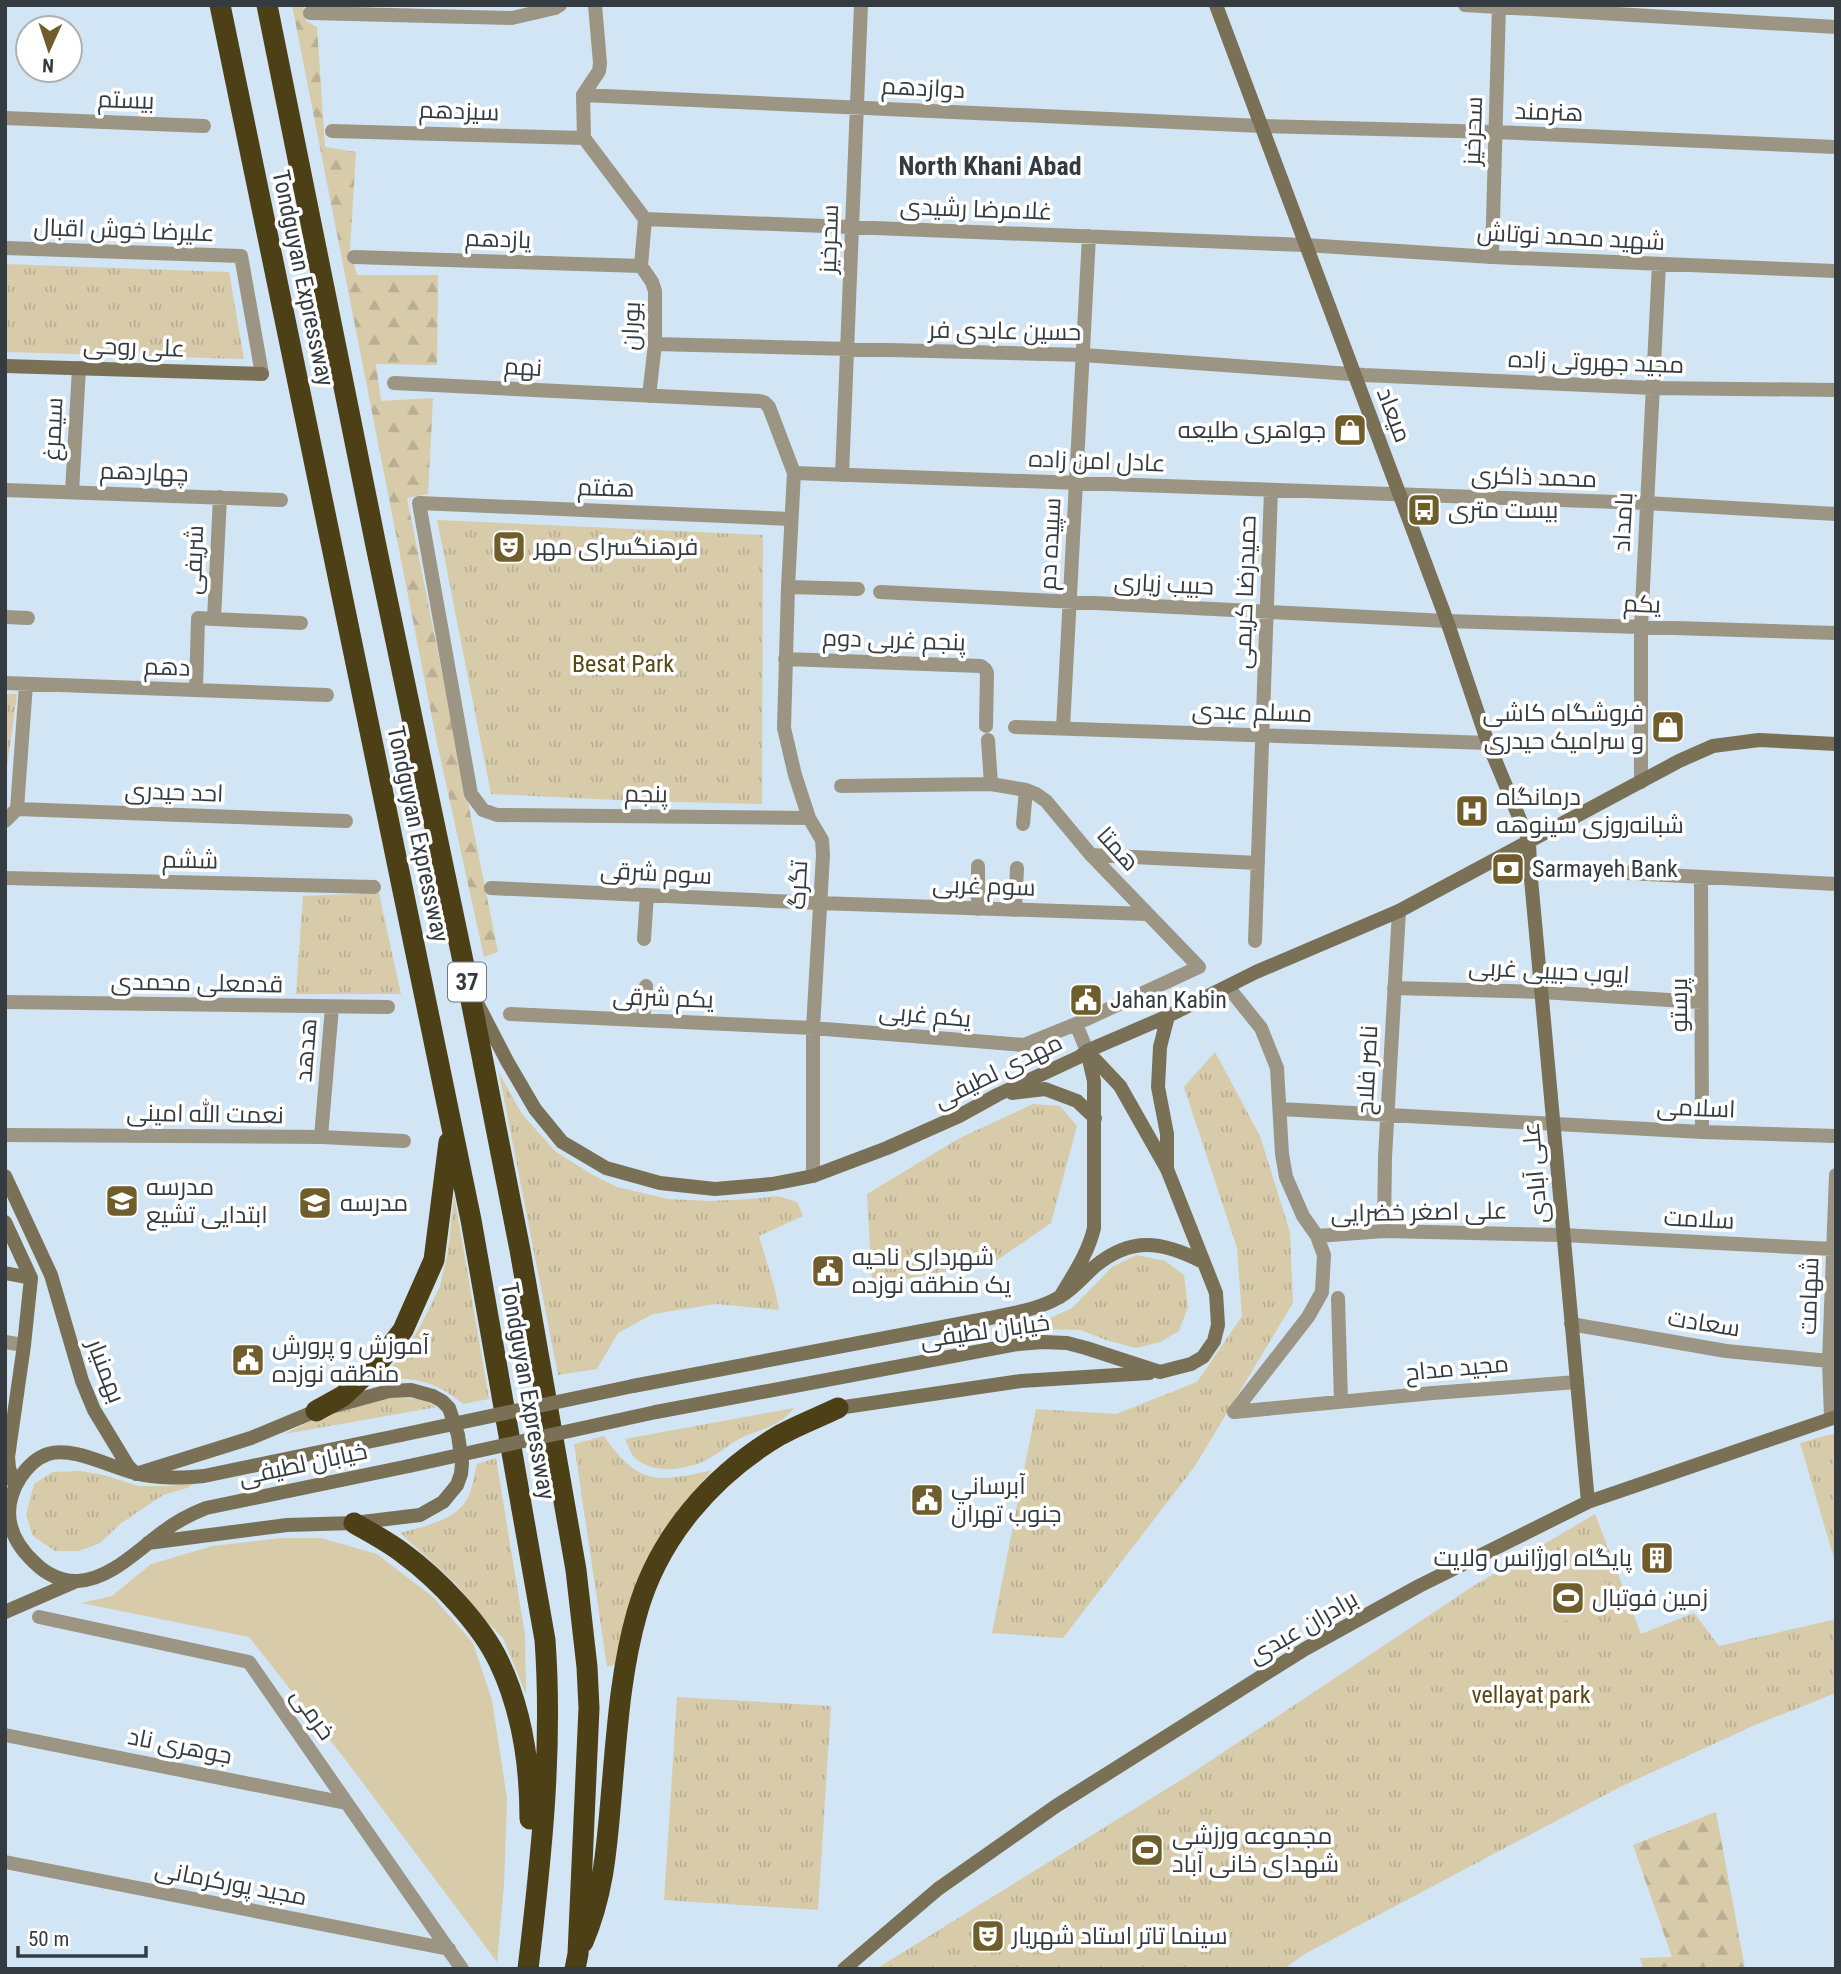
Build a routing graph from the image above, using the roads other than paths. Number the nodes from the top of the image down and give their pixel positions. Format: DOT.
graph roads {
  1 [pos="220,5"];
  2 [pos="267,5"];
  3 [pos="560,5"];
  4 [pos="594,5"];
  5 [pos="861,5"];
  6 [pos="1216,5"];
  7 [pos="1465,5"];
  8 [pos="1499,6"];
  9 [pos="310,13"];
  10 [pos="1836,27"];
  11 [pos="583,95"];
  12 [pos="857,107"];
  13 [pos="5,118"];
  14 [pos="1261,125"];
  15 [pos="204,126"];
  16 [pos="332,131"];
  17 [pos="1495,132"];
  18 [pos="584,138"];
  19 [pos="1836,147"];
  20 [pos="645,219"];
  21 [pos="852,227"];
  22 [pos="1089,236"];
  23 [pos="1306,245"];
  24 [pos="5,248"];
  25 [pos="354,257"];
  26 [pos="1492,257"];
  27 [pos="1659,264"];
  28 [pos="641,266"];
  29 [pos="1836,271"];
  30 [pos="655,344"];
  31 [pos="847,350"];
  32 [pos="1083,355"];
  33 [pos="5,366"];
  34 [pos="79,368"];
  35 [pos="262,374"];
  36 [pos="1354,374"];
  37 [pos="394,383"];
  38 [pos="1653,388"];
  39 [pos="1836,390"];
  40 [pos="649,396"];
  41 [pos="794,473"];
  42 [pos="842,475"];
  43 [pos="1076,483"];
  44 [pos="5,490"];
  45 [pos="1271,490"];
  46 [pos="72,492"];
  47 [pos="1399,495"];
  48 [pos="220,497"];
  49 [pos="281,500"];
  50 [pos="1646,503"];
  51 [pos="1836,514"];
  52 [pos="791,519"];
  53 [pos="788,587"];
  54 [pos="858,589"];
  55 [pos="880,592"];
  56 [pos="1070,602"];
  57 [pos="1267,612"];
  58 [pos="5,617"];
  59 [pos="28,618"];
  60 [pos="214,619"];
  61 [pos="1447,621"];
  62 [pos="301,623"];
  63 [pos="1642,627"];
  64 [pos="1836,633"];
  65 [pos="785,659"];
  66 [pos="5,684"];
  67 [pos="26,684"];
  68 [pos="196,690"];
  69 [pos="327,695"];
  70 [pos="1015,727"];
  71 [pos="1063,728"];
  72 [pos="1263,735"];
  73 [pos="1488,743"];
  74 [pos="1836,744"];
  75 [pos="1641,782"];
  76 [pos="991,784"];
  77 [pos="841,786"];
  78 [pos="1026,790"];
  79 [pos="17,809"];
  80 [pos="483,810"];
  81 [pos="809,818"];
  82 [pos="5,821"];
  83 [pos="346,821"];
  84 [pos="1023,824"];
  85 [pos="1529,841"];
  86 [pos="1091,855"];
  87 [pos="1258,863"];
  88 [pos="978,866"];
  89 [pos="1017,868"];
  90 [pos="1530,868"];
  91 [pos="5,878"];
  92 [pos="1701,878"];
  93 [pos="1836,884"];
  94 [pos="374,887"];
  95 [pos="491,888"];
  96 [pos="647,895"];
  97 [pos="819,903"];
  98 [pos="978,909"];
  99 [pos="1014,910"];
  100 [pos="1399,911"];
  101 [pos="1147,914"];
  102 [pos="644,939"];
  103 [pos="1255,941"];
  104 [pos="468,985"];
  105 [pos="646,986"];
  106 [pos="1228,987"];
  107 [pos="1394,988"];
  108 [pos="1541,992"];
  109 [pos="5,1002"];
  110 [pos="1702,1002"];
  111 [pos="332,1007"];
  112 [pos="388,1007"];
  113 [pos="510,1014"];
  114 [pos="1168,1016"];
  115 [pos="643,1020"];
  116 [pos="1076,1024"];
  117 [pos="813,1028"];
  118 [pos="1087,1051"];
  119 [pos="997,1095"];
  120 [pos="1280,1110"];
  121 [pos="1388,1115"];
  122 [pos="1095,1118"];
  123 [pos="1553,1124"];
  124 [pos="452,1126"];
  125 [pos="1702,1132"];
  126 [pos="5,1135"];
  127 [pos="1836,1136"];
  128 [pos="321,1138"];
  129 [pos="404,1141"];
  130 [pos="1167,1169"];
  131 [pos="1836,1175"];
  132 [pos="5,1176"];
  133 [pos="813,1176"];
  134 [pos="5,1222"];
  135 [pos="1384,1231"];
  136 [pos="1563,1235"];
  137 [pos="1317,1236"];
  138 [pos="1833,1249"];
  139 [pos="1203,1262"];
  140 [pos="5,1273"];
  141 [pos="30,1278"];
  142 [pos="1060,1297"];
  143 [pos="1338,1298"];
  144 [pos="1572,1324"];
  145 [pos="5,1342"];
  146 [pos="23,1345"];
  147 [pos="1829,1361"];
  148 [pos="1160,1373"];
  149 [pos="1577,1381"];
  150 [pos="1341,1402"];
  151 [pos="838,1408"];
  152 [pos="317,1411"];
  153 [pos="1834,1418"];
  154 [pos="136,1474"];
  155 [pos="15,1486"];
  156 [pos="1588,1502"];
  157 [pos="7,1512"];
  158 [pos="354,1523"];
  159 [pos="148,1543"];
  160 [pos="76,1581"];
  161 [pos="5,1612"];
  162 [pos="39,1617"];
  163 [pos="5,1735"];
  164 [pos="346,1803"];
  165 [pos="5,1862"];
  166 [pos="449,1949"];
  167 [pos="577,1961"];
  168 [pos="462,1969"];
  169 [pos="528,1969"];
  170 [pos="844,1969"];
  1 -- 124 [label="highway, Tondguyan Expressway / 37"];
  2 -- 104 [label="highway, Tondguyan Expressway / 37"];
  3 -- 9 [label="street"];
  4 -- 11 [label="street"];
  5 -- 12 [label="street, سحرخیز"];
  6 -- 14 [label="main road, میعاد"];
  7 -- 8 [label="street"];
  8 -- 10 [label="street"];
  8 -- 17 [label="street, سحرخیز"];
  11 -- 12 [label="street, دوازدهم"];
  11 -- 18 [label="street"];
  12 -- 14 [label="street, دوازدهم"];
  12 -- 21 [label="street, سحرخیز"];
  13 -- 15 [label="street, بیستم"];
  14 -- 17 [label="street, هنرمند"];
  14 -- 23 [label="main road, میعاد"];
  16 -- 18 [label="street, سیزدهم"];
  17 -- 19 [label="street, هنرمند"];
  17 -- 26 [label="street, سحرخیز"];
  18 -- 20 [label="street"];
  20 -- 21 [label="street, غلامرضا رشیدی"];
  20 -- 28 [label="street, بوران"];
  21 -- 22 [label="street, غلامرضا رشیدی"];
  21 -- 31 [label="street, سحرخیز"];
  22 -- 23 [label="street, غلامرضا رشیدی"];
  22 -- 32 [label="street, سپیده دم"];
  23 -- 26 [label="street, شهید محمد نوتاش"];
  23 -- 36 [label="main road, میعاد"];
  24 -- 35 [label="street, علیرضا خوش اقبال"];
  25 -- 28 [label="street, یازدهم"];
  26 -- 27 [label="street, شهید محمد نوتاش"];
  27 -- 29 [label="street, شهید محمد نوتاش"];
  27 -- 38 [label="street, بامداد"];
  28 -- 30 [label="street, بوران"];
  30 -- 31 [label="street, حسین عابدی‌ فر"];
  30 -- 40 [label="street, بوران"];
  31 -- 32 [label="street, حسین عابدی‌ فر"];
  31 -- 42 [label="street, سحرخیز"];
  32 -- 36 [label="street, حسین عابدی‌ فر"];
  32 -- 43 [label="street, سپیده دم"];
  33 -- 34 [label="main road, علی روحی"];
  34 -- 35 [label="main road, علی روحی"];
  34 -- 46 [label="street, سیمرغ"];
  36 -- 38 [label="street, مجید جهروتی زاده"];
  36 -- 47 [label="main road, میعاد"];
  37 -- 40 [label="street, نهم"];
  38 -- 39 [label="street, مجید جهروتی زاده"];
  38 -- 50 [label="street, بامداد"];
  40 -- 41 [label="street"];
  41 -- 42 [label="street, عادل امن زاده"];
  41 -- 52 [label="street"];
  42 -- 43 [label="street, عادل امن زاده"];
  43 -- 45 [label="street, عادل امن زاده"];
  43 -- 56 [label="street, سپیده دم"];
  44 -- 46 [label="street, چهاردهم"];
  45 -- 47 [label="street, عادل امن زاده"];
  45 -- 57 [label="street, حمیدرضا کریمی"];
  46 -- 48 [label="street, چهاردهم"];
  47 -- 50 [label="street, محمد ذاکری"];
  47 -- 61 [label="main road, میعاد"];
  48 -- 49 [label="street, چهاردهم"];
  48 -- 60 [label="street, شریفی"];
  50 -- 51 [label="street, محمد ذاکری"];
  50 -- 63 [label="street, بامداد"];
  52 -- 53 [label="street, تگرگ"];
  52 -- 80 [label="street, هفتم"];
  53 -- 54 [label="street"];
  53 -- 65 [label="street, تگرگ"];
  55 -- 56 [label="street, حبیب زیاری"];
  56 -- 57 [label="street, حبیب زیاری"];
  56 -- 71 [label="street, سپیده دم"];
  57 -- 61 [label="street, حبیب زیاری"];
  57 -- 72 [label="street, حمیدرضا کریمی"];
  58 -- 59 [label="street"];
  60 -- 62 [label="street"];
  60 -- 68 [label="street, شریفی"];
  61 -- 63 [label="street, یکم"];
  61 -- 73 [label="main road, میعاد"];
  63 -- 64 [label="street, یکم"];
  63 -- 75 [label="street, بامداد"];
  65 -- 76 [label="street, پنجم غربی دوم"];
  65 -- 81 [label="street, تگرگ"];
  66 -- 67 [label="street, دهم"];
  67 -- 68 [label="street, دهم"];
  67 -- 79 [label="street"];
  68 -- 69 [label="street, دهم"];
  70 -- 71 [label="street, مسلم عبدی"];
  71 -- 72 [label="street, مسلم عبدی"];
  72 -- 73 [label="street, مسلم عبدی"];
  72 -- 87 [label="street, حمیدرضا کریمی"];
  73 -- 85 [label="main road, میعاد"];
  74 -- 75 [label="main road, مهدی لطیفی"];
  75 -- 85 [label="main road, مهدی لطیفی"];
  76 -- 77 [label="street, همتا"];
  76 -- 78 [label="street, همتا"];
  78 -- 84 [label="street"];
  78 -- 86 [label="street, همتا"];
  79 -- 82 [label="street"];
  79 -- 83 [label="street, احد حیدری"];
  80 -- 81 [label="street, پنجم"];
  81 -- 97 [label="street, تگرگ"];
  85 -- 90 [label="main road, علی آبادی"];
  85 -- 100 [label="main road, مهدی لطیفی"];
  86 -- 87 [label="street"];
  86 -- 101 [label="street, همتا"];
  87 -- 103 [label="street, حمیدرضا کریمی"];
  88 -- 98 [label="street"];
  89 -- 99 [label="street"];
  90 -- 92 [label="street"];
  90 -- 108 [label="main road, علی آبادی"];
  91 -- 94 [label="street, ششم"];
  92 -- 93 [label="street"];
  92 -- 110 [label="street, پرستو"];
  95 -- 96 [label="street, سوم شرقی"];
  96 -- 97 [label="street, سوم شرقی"];
  96 -- 102 [label="street"];
  97 -- 98 [label="street, سوم غربی"];
  97 -- 117 [label="street, تگرگ"];
  98 -- 99 [label="street, سوم غربی"];
  99 -- 101 [label="street, سوم غربی"];
  100 -- 106 [label="main road, مهدی لطیفی"];
  100 -- 107 [label="street, ناصر فلاح"];
  101 -- 116 [label="street, همتا"];
  104 -- 133 [label="main road, مهدی لطیفی"];
  104 -- 167 [label="highway, Tondguyan Expressway / 37"];
  105 -- 115 [label="street"];
  106 -- 114 [label="main road, مهدی لطیفی"];
  106 -- 120 [label="street"];
  107 -- 108 [label="street, ایوب حبیبی غربی"];
  107 -- 121 [label="street, ناصر فلاح"];
  108 -- 110 [label="street, ایوب حبیبی غربی"];
  108 -- 123 [label="main road, علی آبادی"];
  109 -- 111 [label="street, قدمعلی محمدی"];
  110 -- 125 [label="street, پرستو"];
  111 -- 112 [label="street, قدمعلی محمدی"];
  111 -- 128 [label="street, هدهد"];
  113 -- 115 [label="street, یکم شرقی"];
  114 -- 118 [label="main road, مهدی لطیفی"];
  114 -- 130 [label="main road"];
  115 -- 117 [label="street, یکم شرقی"];
  116 -- 117 [label="street, یکم غربی"];
  116 -- 118 [label="street"];
  117 -- 133 [label="street, تگرگ"];
  118 -- 119 [label="main road, مهدی لطیفی"];
  118 -- 122 [label="main road"];
  118 -- 130 [label="main road"];
  119 -- 122 [label="main road"];
  119 -- 133 [label="main road, مهدی لطیفی"];
  120 -- 121 [label="street, اسلامی"];
  120 -- 137 [label="street"];
  121 -- 123 [label="street, اسلامی"];
  121 -- 135 [label="street, ناصر فلاح"];
  122 -- 142 [label="main road"];
  123 -- 125 [label="street, اسلامی"];
  123 -- 136 [label="main road, علی آبادی"];
  124 -- 152 [label="highway"];
  124 -- 169 [label="highway, Tondguyan Expressway / 37"];
  125 -- 127 [label="street, اسلامی"];
  126 -- 128 [label="street, نعمت الله امینی"];
  128 -- 129 [label="street, نعمت الله امینی"];
  130 -- 139 [label="main road"];
  131 -- 138 [label="street, شهامت"];
  132 -- 154 [label="main road, بهمنیار"];
  134 -- 141 [label="main road"];
  135 -- 136 [label="street, علی اصغر خضرایی"];
  135 -- 137 [label="street, علی اصغر خضرایی"];
  136 -- 138 [label="street, سلامت"];
  136 -- 144 [label="main road, علی آبادی"];
  137 -- 150 [label="street, مجید مداح"];
  138 -- 147 [label="street, شهامت"];
  139 -- 142 [label="main road, خیابان لطیفی"];
  139 -- 148 [label="main road"];
  140 -- 141 [label="main road"];
  141 -- 146 [label="main road"];
  142 -- 154 [label="main road, خیابان لطیفی, bridge"];
  143 -- 150 [label="street"];
  144 -- 147 [label="street, سعادت"];
  144 -- 149 [label="main road, علی آبادی"];
  145 -- 146 [label="street"];
  146 -- 155 [label="main road"];
  147 -- 153 [label="street, شهامت"];
  148 -- 151 [label="main road"];
  148 -- 159 [label="main road, خیابان لطیفی, bridge"];
  149 -- 150 [label="street, مجید مداح"];
  149 -- 156 [label="main road, علی آبادی"];
  151 -- 167 [label="highway"];
  152 -- 154 [label="main road"];
  152 -- 158 [label="main road"];
  153 -- 156 [label="main road, برادران عبدی"];
  154 -- 155 [label="main road, خیابان لطیفی"];
  155 -- 157 [label="main road"];
  156 -- 170 [label="main road, برادران عبدی"];
  157 -- 160 [label="main road"];
  158 -- 159 [label="main road"];
  158 -- 169 [label="highway"];
  159 -- 160 [label="main road, خیابان لطیفی"];
  160 -- 161 [label="main road, خیابان لطیفی"];
  162 -- 164 [label="street, خرمی"];
  163 -- 164 [label="street, جوهری ناد"];
  164 -- 166 [label="street, خرمی"];
  165 -- 166 [label="street, مجید پورکرمانی"];
  166 -- 168 [label="street, خرمی"];
}
